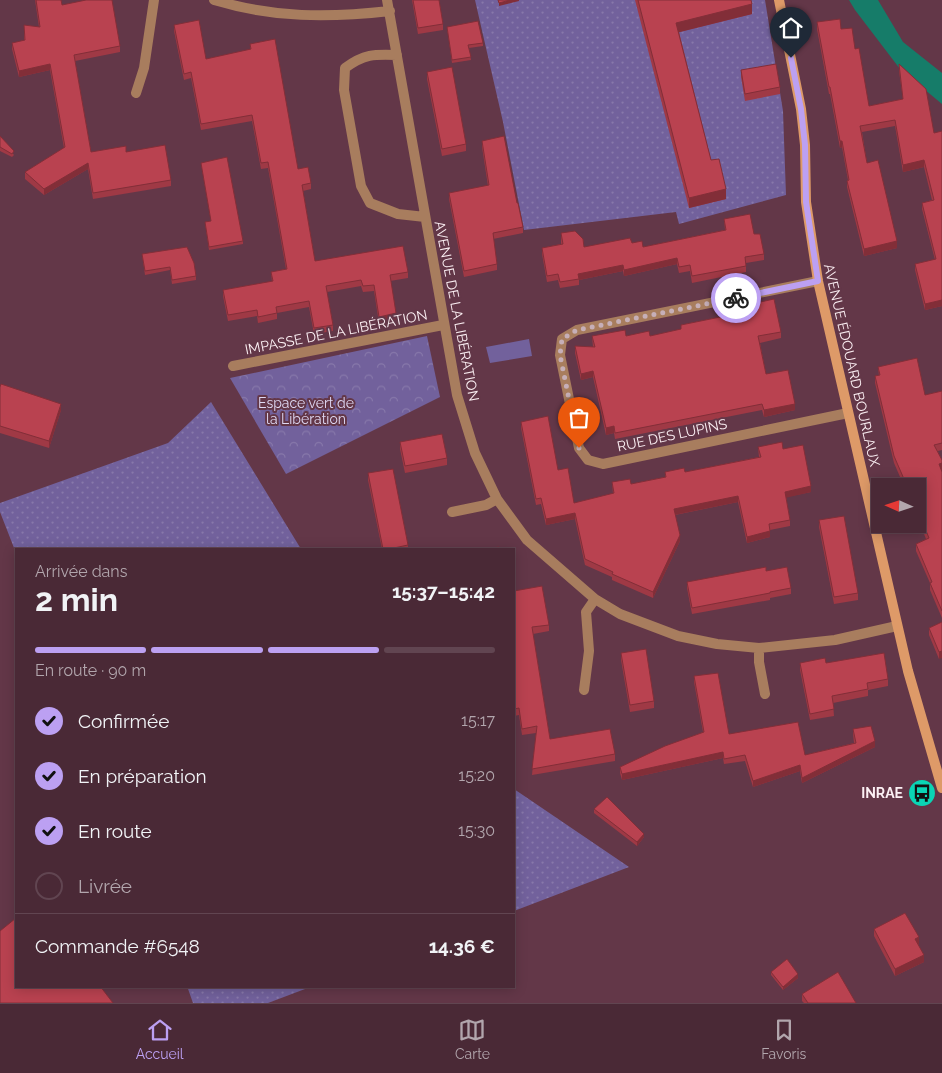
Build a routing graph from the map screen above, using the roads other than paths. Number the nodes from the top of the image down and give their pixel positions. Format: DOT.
graph roads {
  1 [pos="154,0"];
  2 [pos="214,0"];
  3 [pos="387,0"];
  4 [pos="779,0"];
  5 [pos="390,11"];
  6 [pos="397,55"];
  7 [pos="136,93"];
  8 [pos="425,217"];
  9 [pos="818,281"];
  10 [pos="443,325"];
  11 [pos="233,366"];
  12 [pos="848,413"];
  13 [pos="497,499"];
  14 [pos="452,512"];
  15 [pos="595,599"];
  16 [pos="897,626"];
  17 [pos="759,648"];
  18 [pos="584,690"];
  19 [pos="765,694"];
  20 [pos="942,788"];
  1 -- 7 [label="street"];
  2 -- 5 [label="street"];
  3 -- 5 [label="street, AVENUE DE LA LIBÉRATION"];
  4 -- 9 [label="street, AVENUE ÉDOUARD BOURLAUX"];
  5 -- 6 [label="street, AVENUE DE LA LIBÉRATION"];
  6 -- 8 [label="street, AVENUE DE LA LIBÉRATION"];
  6 -- 8 [label="street"];
  8 -- 10 [label="street, AVENUE DE LA LIBÉRATION"];
  9 -- 12 [label="street, AVENUE ÉDOUARD BOURLAUX"];
  9 -- 12 [label="street, RUE DES LUPINS"];
  10 -- 11 [label="street, IMPASSE DE LA LIBÉRATION"];
  10 -- 13 [label="street, AVENUE DE LA LIBÉRATION"];
  12 -- 16 [label="street, AVENUE ÉDOUARD BOURLAUX"];
  13 -- 14 [label="street"];
  13 -- 15 [label="street, AVENUE DE LA LIBÉRATION"];
  15 -- 17 [label="street, AVENUE DE LA LIBÉRATION"];
  15 -- 18 [label="street"];
  16 -- 17 [label="street, AVENUE DE LA LIBÉRATION"];
  16 -- 20 [label="street, AVENUE ÉDOUARD BOURLAUX"];
  17 -- 19 [label="street"];
}
